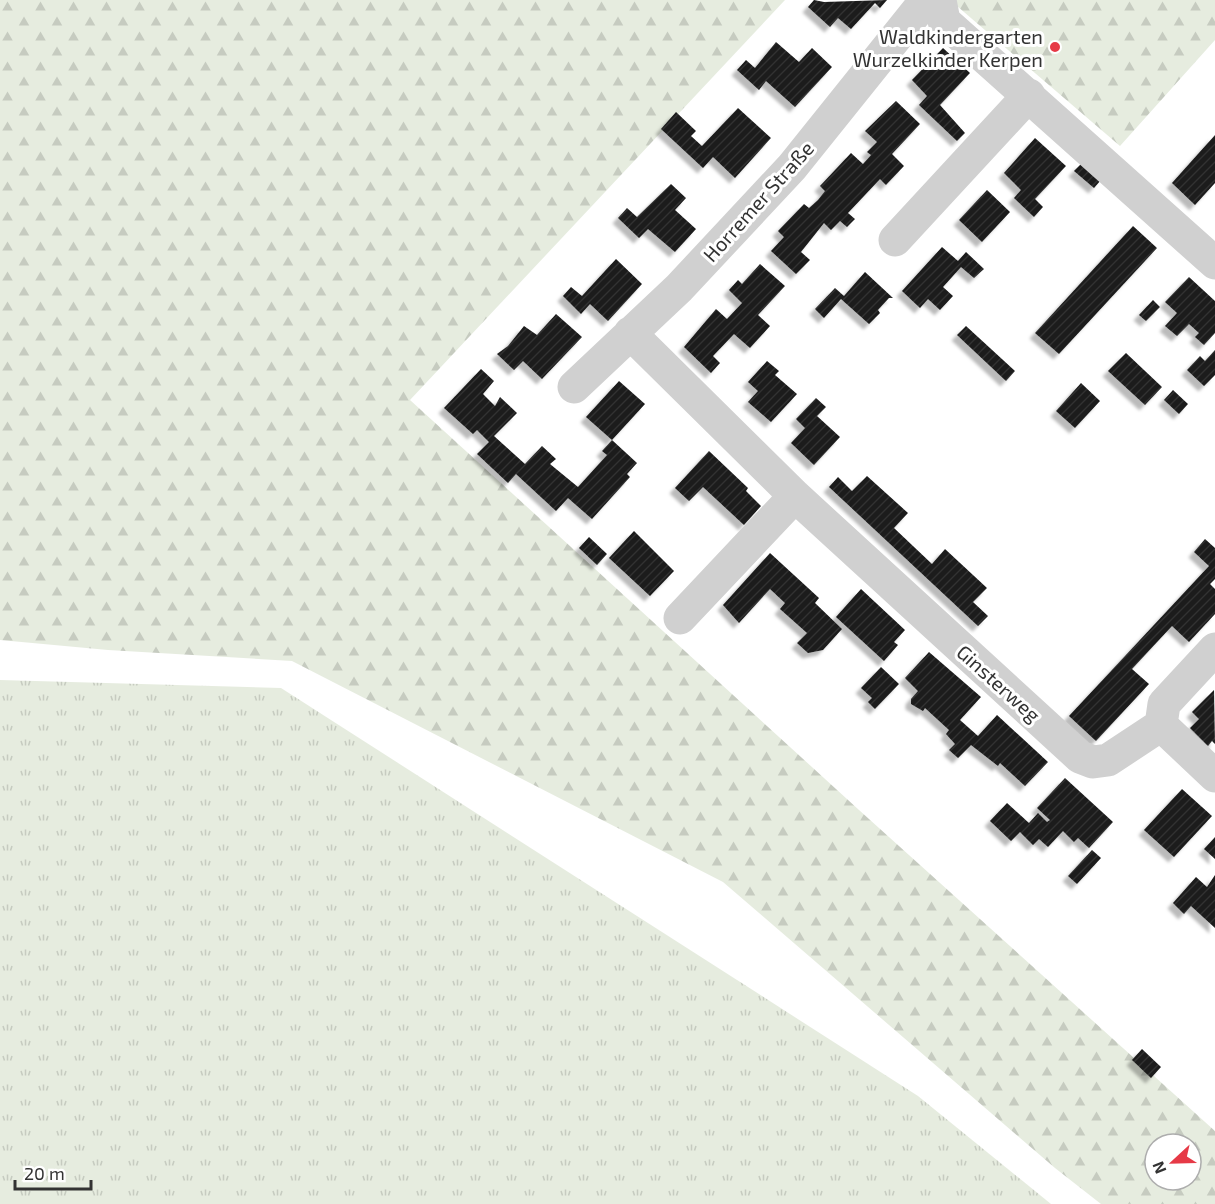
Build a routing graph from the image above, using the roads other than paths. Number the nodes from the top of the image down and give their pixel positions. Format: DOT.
graph roads {
  1 [pos="926,0"];
  2 [pos="940,0"];
  3 [pos="1029,95"];
  4 [pos="896,240"];
  5 [pos="1215,263"];
  6 [pos="630,333"];
  7 [pos="574,387"];
  8 [pos="795,496"];
  9 [pos="680,618"];
  10 [pos="1215,650"];
  11 [pos="1161,725"];
  12 [pos="1215,776"];
  1 -- 6 [label="street, Horremer Straße"];
  2 -- 3 [label="street"];
  3 -- 4 [label="street"];
  3 -- 5 [label="street"];
  6 -- 7 [label="street, Horremer Straße"];
  6 -- 8 [label="street, Ginsterweg"];
  8 -- 9 [label="street"];
  8 -- 11 [label="street, Ginsterweg"];
  10 -- 11 [label="street"];
  11 -- 12 [label="street"];
}
